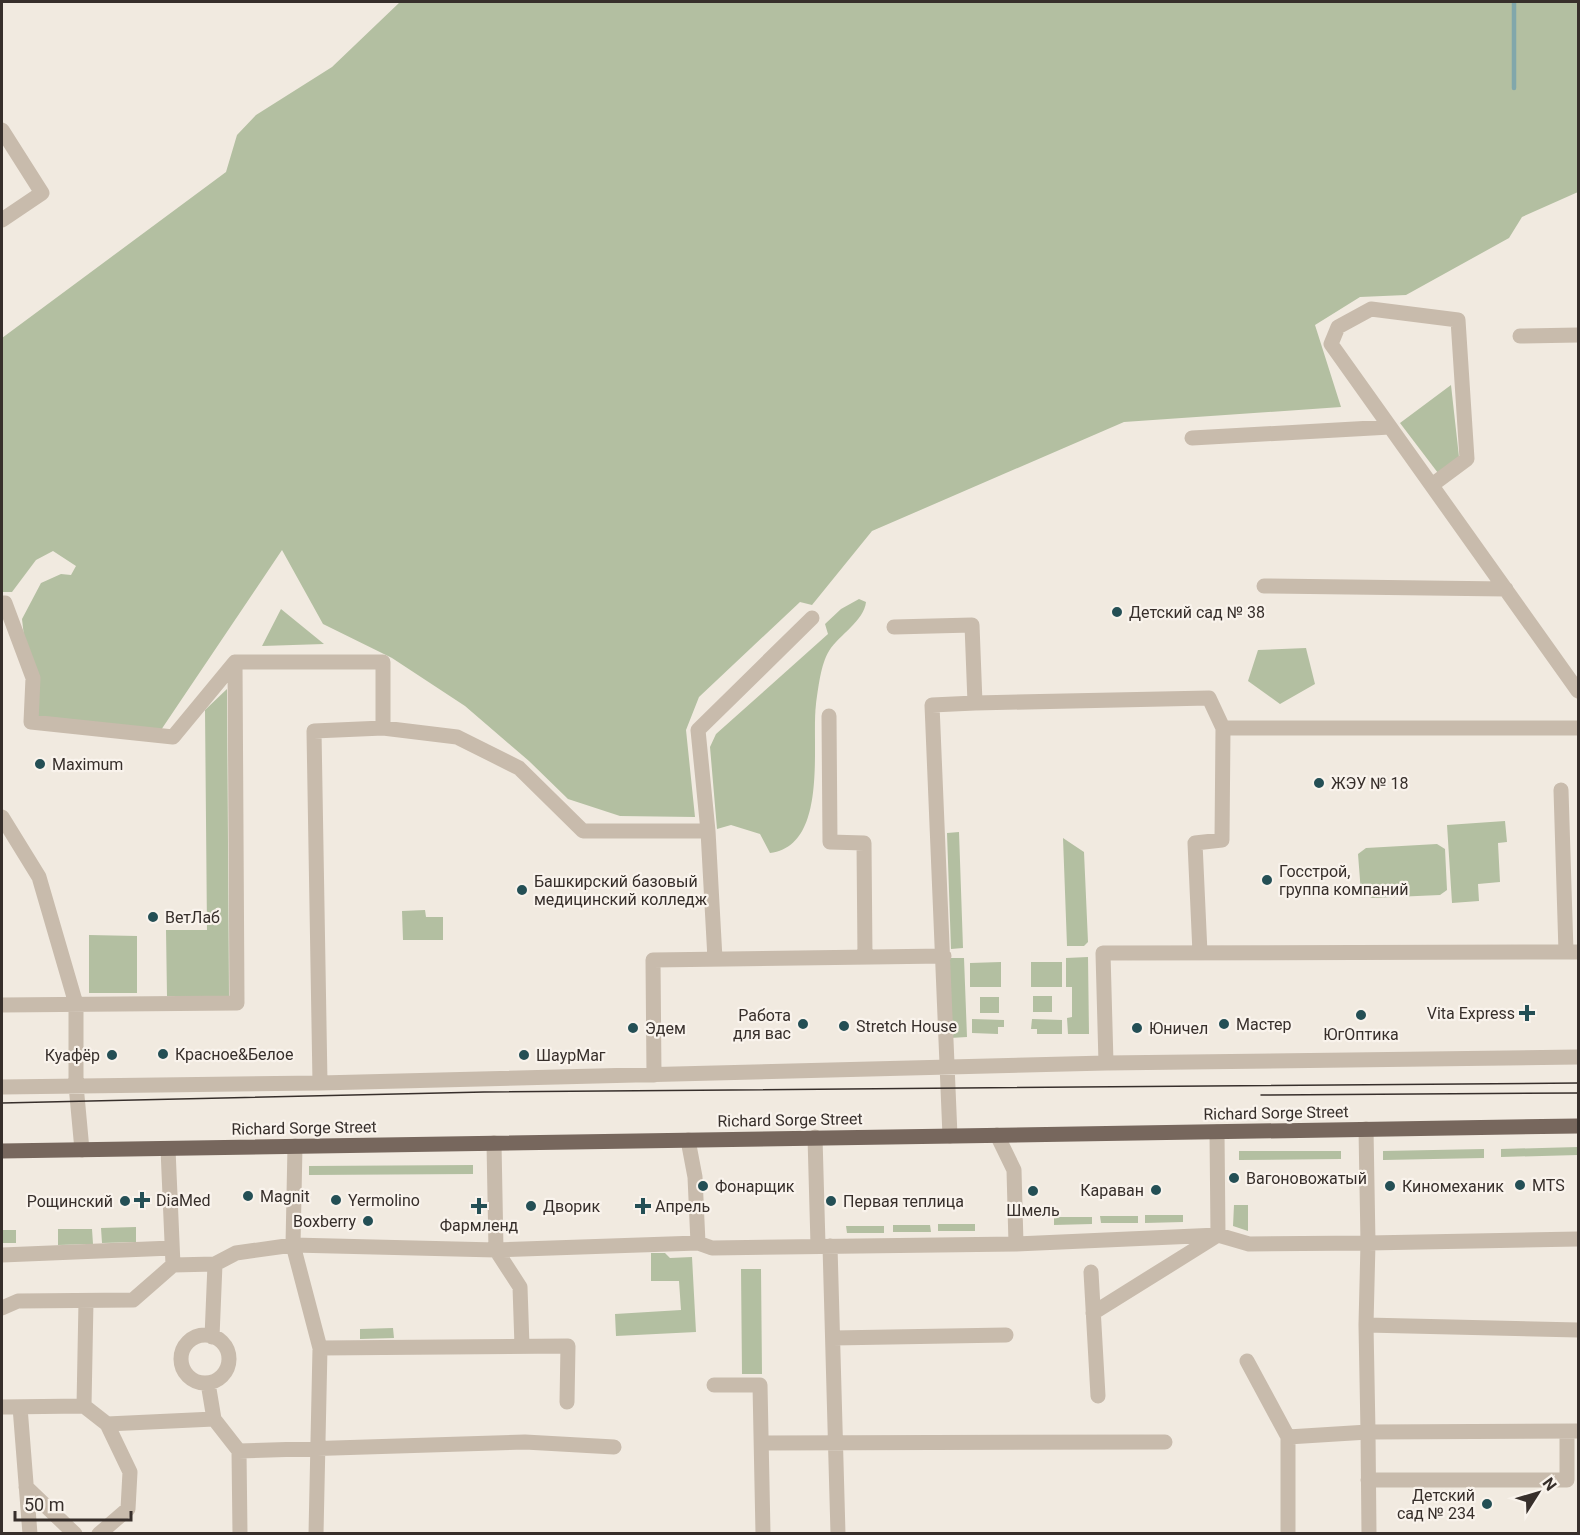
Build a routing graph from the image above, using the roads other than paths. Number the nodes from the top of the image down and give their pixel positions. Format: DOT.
graph roads {
  1 [pos="2,130"];
  2 [pos="2,220"];
  3 [pos="1578,335"];
  4 [pos="1520,336"];
  5 [pos="1390,427"];
  6 [pos="1192,438"];
  7 [pos="1432,485"];
  8 [pos="1264,586"];
  9 [pos="1506,589"];
  10 [pos="2,603"];
  11 [pos="812,618"];
  12 [pos="894,627"];
  13 [pos="235,662"];
  14 [pos="1578,691"];
  15 [pos="975,703"];
  16 [pos="829,716"];
  17 [pos="383,728"];
  18 [pos="1223,728"];
  19 [pos="1578,728"];
  20 [pos="1561,790"];
  21 [pos="2,817"];
  22 [pos="708,831"];
  23 [pos="1572,952"];
  24 [pos="1200,953"];
  25 [pos="944,956"];
  26 [pos="865,957"];
  27 [pos="714,959"];
  28 [pos="76,1004"];
  29 [pos="2,1005"];
  30 [pos="1578,1057"];
  31 [pos="1106,1063"];
  32 [pos="947,1067"];
  33 [pos="654,1075"];
  34 [pos="320,1083"];
  35 [pos="76,1085"];
  36 [pos="2,1087"];
  37 [pos="1578,1126"];
  38 [pos="1366,1129"];
  39 [pos="1217,1131"];
  40 [pos="997,1135"];
  41 [pos="950,1136"];
  42 [pos="814,1137"];
  43 [pos="688,1140"];
  44 [pos="494,1143"];
  45 [pos="295,1146"];
  46 [pos="168,1149"];
  47 [pos="81,1150"];
  48 [pos="2,1151"];
  49 [pos="1218,1235"];
  50 [pos="1578,1239"];
  51 [pos="698,1243"];
  52 [pos="1368,1243"];
  53 [pos="1016,1244"];
  54 [pos="293,1245"];
  55 [pos="824,1246"];
  56 [pos="172,1248"];
  57 [pos="496,1250"];
  58 [pos="2,1255"];
  59 [pos="215,1264"];
  60 [pos="173,1265"];
  61 [pos="1091,1272"];
  62 [pos="86,1301"];
  63 [pos="2,1308"];
  64 [pos="1093,1313"];
  65 [pos="1366,1325"];
  66 [pos="1578,1330"];
  67 [pos="1006,1335"];
  68 [pos="212,1337"];
  69 [pos="833,1338"];
  70 [pos="522,1346"];
  71 [pos="320,1348"];
  72 [pos="1247,1361"];
  73 [pos="208,1383"];
  74 [pos="714,1385"];
  75 [pos="1098,1396"];
  76 [pos="567,1402"];
  77 [pos="84,1406"];
  78 [pos="2,1407"];
  79 [pos="20,1407"];
  80 [pos="214,1419"];
  81 [pos="107,1424"];
  82 [pos="1368,1432"];
  83 [pos="1573,1432"];
  84 [pos="1288,1437"];
  85 [pos="836,1442"];
  86 [pos="1164,1442"];
  87 [pos="762,1443"];
  88 [pos="614,1447"];
  89 [pos="239,1451"];
  90 [pos="318,1451"];
  91 [pos="1368,1480"];
  92 [pos="26,1487"];
  93 [pos="30,1533"];
  94 [pos="75,1533"];
  95 [pos="99,1533"];
  96 [pos="240,1533"];
  97 [pos="316,1533"];
  98 [pos="763,1533"];
  99 [pos="838,1533"];
  100 [pos="1288,1533"];
  101 [pos="1369,1533"];
  1 -- 2 [label="street"];
  3 -- 4 [label="street"];
  5 -- 6 [label="street"];
  5 -- 7 [label="street"];
  5 -- 7 [label="street"];
  7 -- 9 [label="street"];
  8 -- 9 [label="street"];
  9 -- 14 [label="street"];
  10 -- 13 [label="street"];
  11 -- 22 [label="street"];
  12 -- 15 [label="street"];
  13 -- 17 [label="street"];
  13 -- 28 [label="street"];
  15 -- 18 [label="street"];
  15 -- 25 [label="street"];
  16 -- 26 [label="street"];
  17 -- 22 [label="street"];
  17 -- 34 [label="street"];
  18 -- 19 [label="street"];
  18 -- 24 [label="street"];
  20 -- 23 [label="street"];
  21 -- 28 [label="street"];
  22 -- 27 [label="street"];
  23 -- 24 [label="street"];
  24 -- 31 [label="street"];
  25 -- 26 [label="street"];
  25 -- 32 [label="street"];
  26 -- 27 [label="street"];
  27 -- 33 [label="street"];
  28 -- 29 [label="street"];
  28 -- 35 [label="street"];
  30 -- 31 [label="street"];
  31 -- 32 [label="street"];
  32 -- 33 [label="street"];
  32 -- 41 [label="street"];
  33 -- 34 [label="street"];
  34 -- 35 [label="street"];
  35 -- 36 [label="street"];
  35 -- 47 [label="street"];
  37 -- 38 [label="main road, Richard Sorge Street"];
  38 -- 39 [label="main road, Richard Sorge Street"];
  38 -- 52 [label="street"];
  39 -- 40 [label="main road, Richard Sorge Street"];
  39 -- 49 [label="street"];
  40 -- 41 [label="main road, Richard Sorge Street"];
  40 -- 53 [label="street"];
  41 -- 42 [label="main road, Richard Sorge Street"];
  42 -- 43 [label="main road, Richard Sorge Street"];
  42 -- 55 [label="street"];
  43 -- 44 [label="main road, Richard Sorge Street"];
  43 -- 51 [label="street"];
  44 -- 45 [label="main road, Richard Sorge Street"];
  44 -- 57 [label="street"];
  45 -- 46 [label="main road, Richard Sorge Street"];
  45 -- 54 [label="street"];
  46 -- 47 [label="main road, Richard Sorge Street"];
  46 -- 56 [label="street"];
  47 -- 48 [label="main road, Richard Sorge Street"];
  49 -- 52 [label="street"];
  49 -- 53 [label="street"];
  49 -- 64 [label="street"];
  50 -- 52 [label="street"];
  51 -- 55 [label="street"];
  51 -- 57 [label="street"];
  52 -- 65 [label="street"];
  53 -- 55 [label="street"];
  54 -- 57 [label="street"];
  54 -- 59 [label="street"];
  54 -- 71 [label="street"];
  55 -- 69 [label="street"];
  56 -- 58 [label="street"];
  56 -- 60 [label="street"];
  57 -- 70 [label="street"];
  59 -- 60 [label="street"];
  59 -- 68 [label="street"];
  60 -- 62 [label="street"];
  61 -- 64 [label="street"];
  62 -- 63 [label="street"];
  62 -- 77 [label="street"];
  64 -- 75 [label="street"];
  65 -- 66 [label="street"];
  65 -- 82 [label="street"];
  67 -- 69 [label="street"];
  68 -- 73 [label="street"];
  68 -- 73 [label="street"];
  69 -- 85 [label="street"];
  70 -- 71 [label="street"];
  70 -- 76 [label="street"];
  71 -- 90 [label="street"];
  72 -- 84 [label="street"];
  73 -- 80 [label="street"];
  74 -- 87 [label="street"];
  77 -- 79 [label="street"];
  77 -- 81 [label="street"];
  78 -- 79 [label="street"];
  79 -- 92 [label="street"];
  80 -- 81 [label="street"];
  80 -- 89 [label="street"];
  81 -- 95 [label="street"];
  82 -- 83 [label="street"];
  82 -- 84 [label="street"];
  82 -- 91 [label="street"];
  83 -- 91 [label="street"];
  84 -- 100 [label="street"];
  85 -- 86 [label="street"];
  85 -- 87 [label="street"];
  85 -- 99 [label="street"];
  87 -- 98 [label="street"];
  88 -- 90 [label="street"];
  89 -- 90 [label="street"];
  89 -- 96 [label="street"];
  90 -- 97 [label="street"];
  91 -- 101 [label="street"];
  92 -- 93 [label="street"];
  92 -- 94 [label="street"];
}
